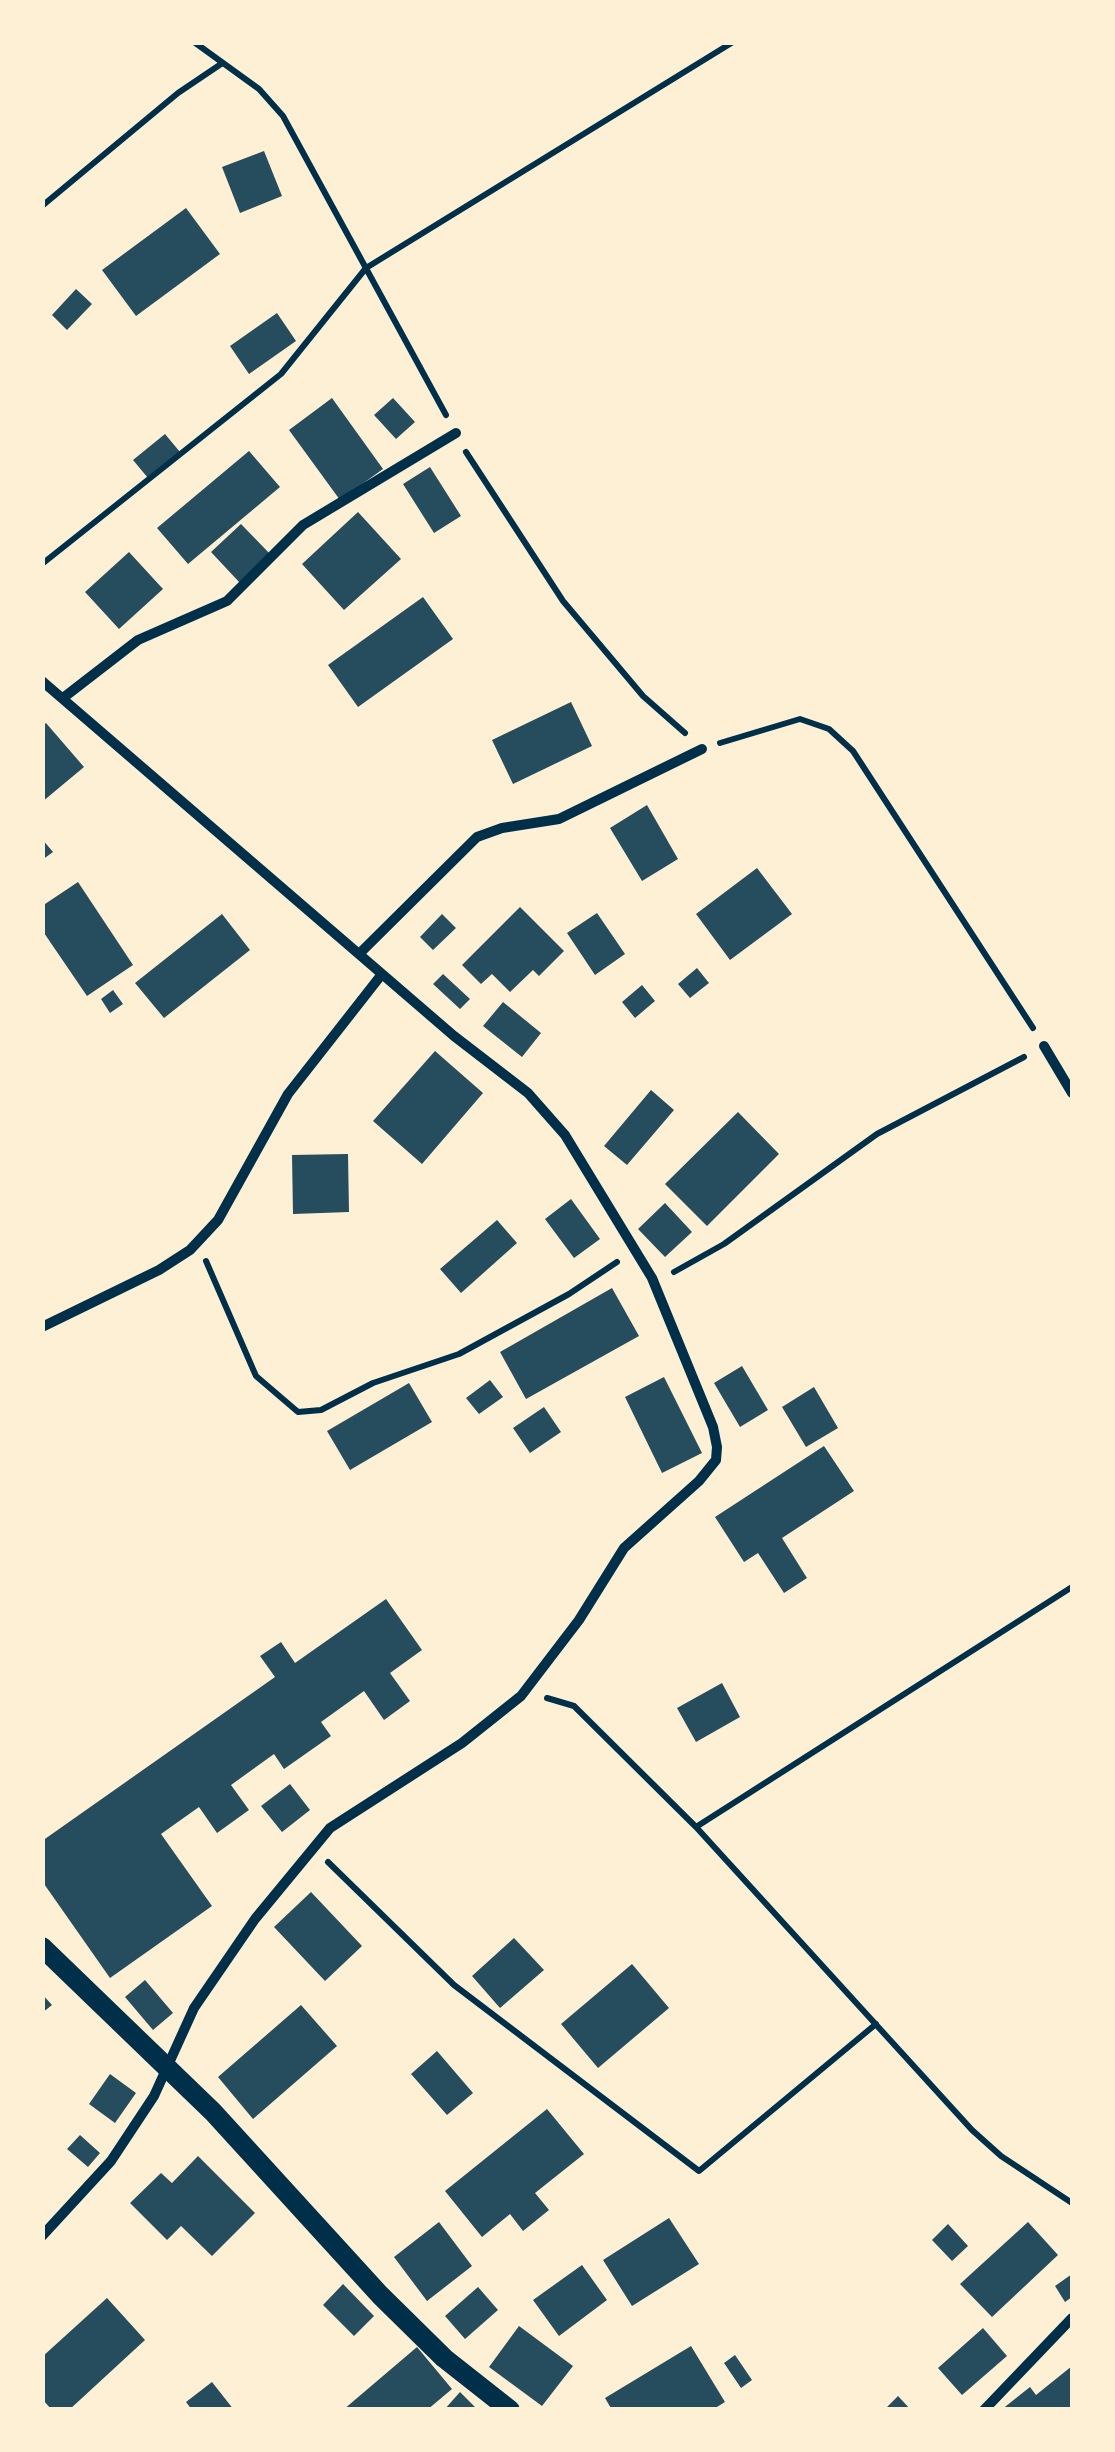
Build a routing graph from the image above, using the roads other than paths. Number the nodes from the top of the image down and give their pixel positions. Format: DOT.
graph roads {
  1 [pos="456,433"];
  2 [pos="42,681"];
  3 [pos="63,698"];
  4 [pos="702,749"];
  5 [pos="359,954"];
  6 [pos="382,974"];
  7 [pos="1044,1046"];
  8 [pos="1072,1093"];
  9 [pos="42,1326"];
  10 [pos="42,1947"];
  11 [pos="165,2065"];
  12 [pos="42,2236"];
  13 [pos="1072,2318"];
  14 [pos="510,2410"];
  15 [pos="984,2410"];
  1 -- 3 [label="street"];
  2 -- 3 [label="street"];
  3 -- 5 [label="street"];
  4 -- 5 [label="street"];
  5 -- 6 [label="street"];
  6 -- 9 [label="street"];
  6 -- 11 [label="street"];
  7 -- 8 [label="street"];
  10 -- 11 [label="main road"];
  11 -- 12 [label="street"];
  11 -- 14 [label="main road"];
  13 -- 15 [label="street"];
}
